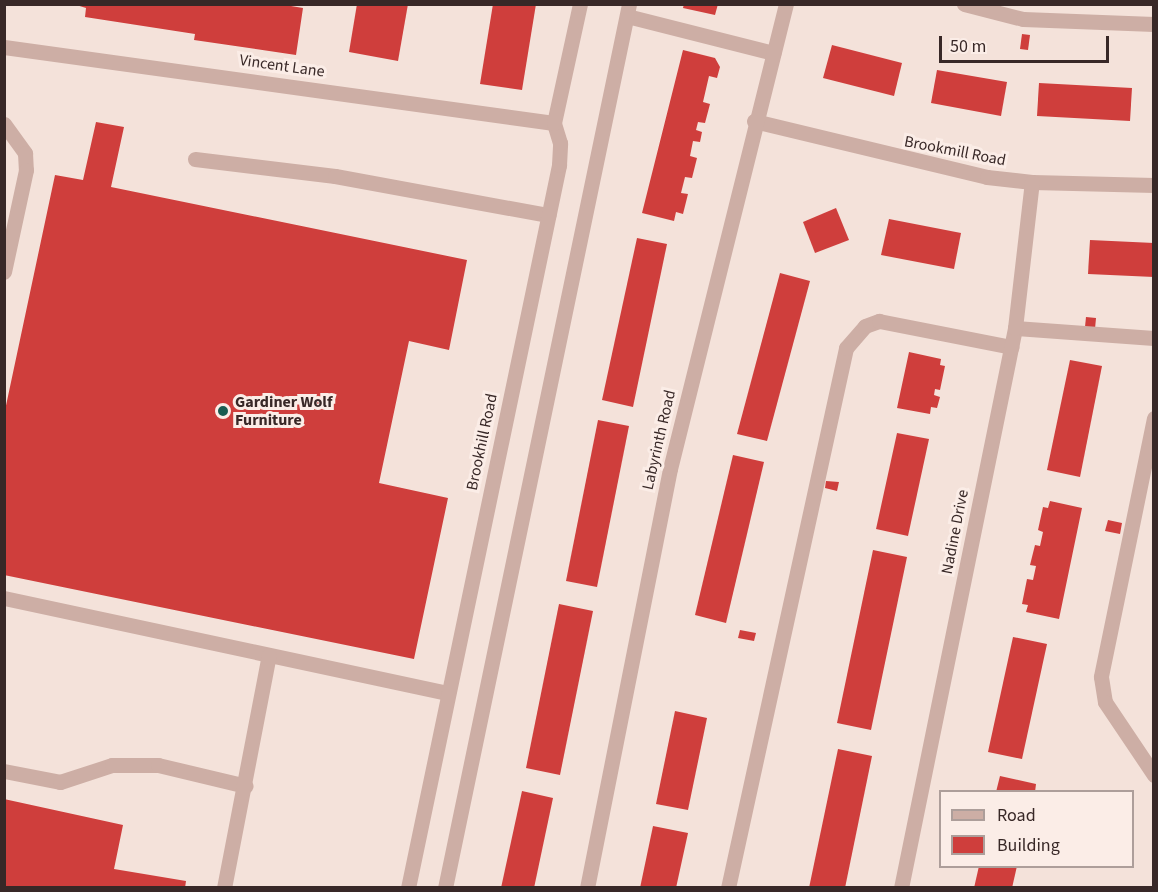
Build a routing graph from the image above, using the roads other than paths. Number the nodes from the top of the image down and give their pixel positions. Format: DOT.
graph roads {
  1 [pos="580,4"];
  2 [pos="786,4"];
  3 [pos="964,4"];
  4 [pos="628,10"];
  5 [pos="1154,24"];
  6 [pos="4,47"];
  7 [pos="773,52"];
  8 [pos="754,121"];
  9 [pos="554,123"];
  10 [pos="4,124"];
  11 [pos="195,159"];
  12 [pos="1032,182"];
  13 [pos="1154,185"];
  14 [pos="548,215"];
  15 [pos="4,272"];
  16 [pos="1015,328"];
  17 [pos="1154,338"];
  18 [pos="1011,347"];
  19 [pos="1154,418"];
  20 [pos="4,598"];
  21 [pos="269,655"];
  22 [pos="448,693"];
  23 [pos="4,771"];
  24 [pos="1154,775"];
  25 [pos="246,786"];
  26 [pos="224,888"];
  27 [pos="408,888"];
  28 [pos="445,888"];
  29 [pos="587,888"];
  30 [pos="728,888"];
  31 [pos="901,888"];
  1 -- 9 [label="street, Brookhill Road"];
  2 -- 7 [label="street, Labyrinth Road"];
  3 -- 5 [label="street"];
  4 -- 7 [label="street"];
  4 -- 28 [label="street"];
  6 -- 9 [label="street, Vincent Lane"];
  7 -- 8 [label="street, Labyrinth Road"];
  8 -- 12 [label="street, Brookmill Road"];
  8 -- 29 [label="street, Labyrinth Road"];
  9 -- 14 [label="street, Brookhill Road"];
  10 -- 15 [label="street"];
  11 -- 14 [label="street"];
  12 -- 13 [label="street, Brookmill Road"];
  12 -- 16 [label="street, Nadine Drive"];
  14 -- 22 [label="street, Brookhill Road"];
  16 -- 17 [label="street"];
  16 -- 18 [label="street, Nadine Drive"];
  18 -- 30 [label="street"];
  18 -- 31 [label="street, Nadine Drive"];
  19 -- 24 [label="street"];
  20 -- 21 [label="street"];
  21 -- 22 [label="street"];
  21 -- 25 [label="street"];
  22 -- 27 [label="street, Brookhill Road"];
  23 -- 25 [label="street"];
  25 -- 26 [label="street"];
}
